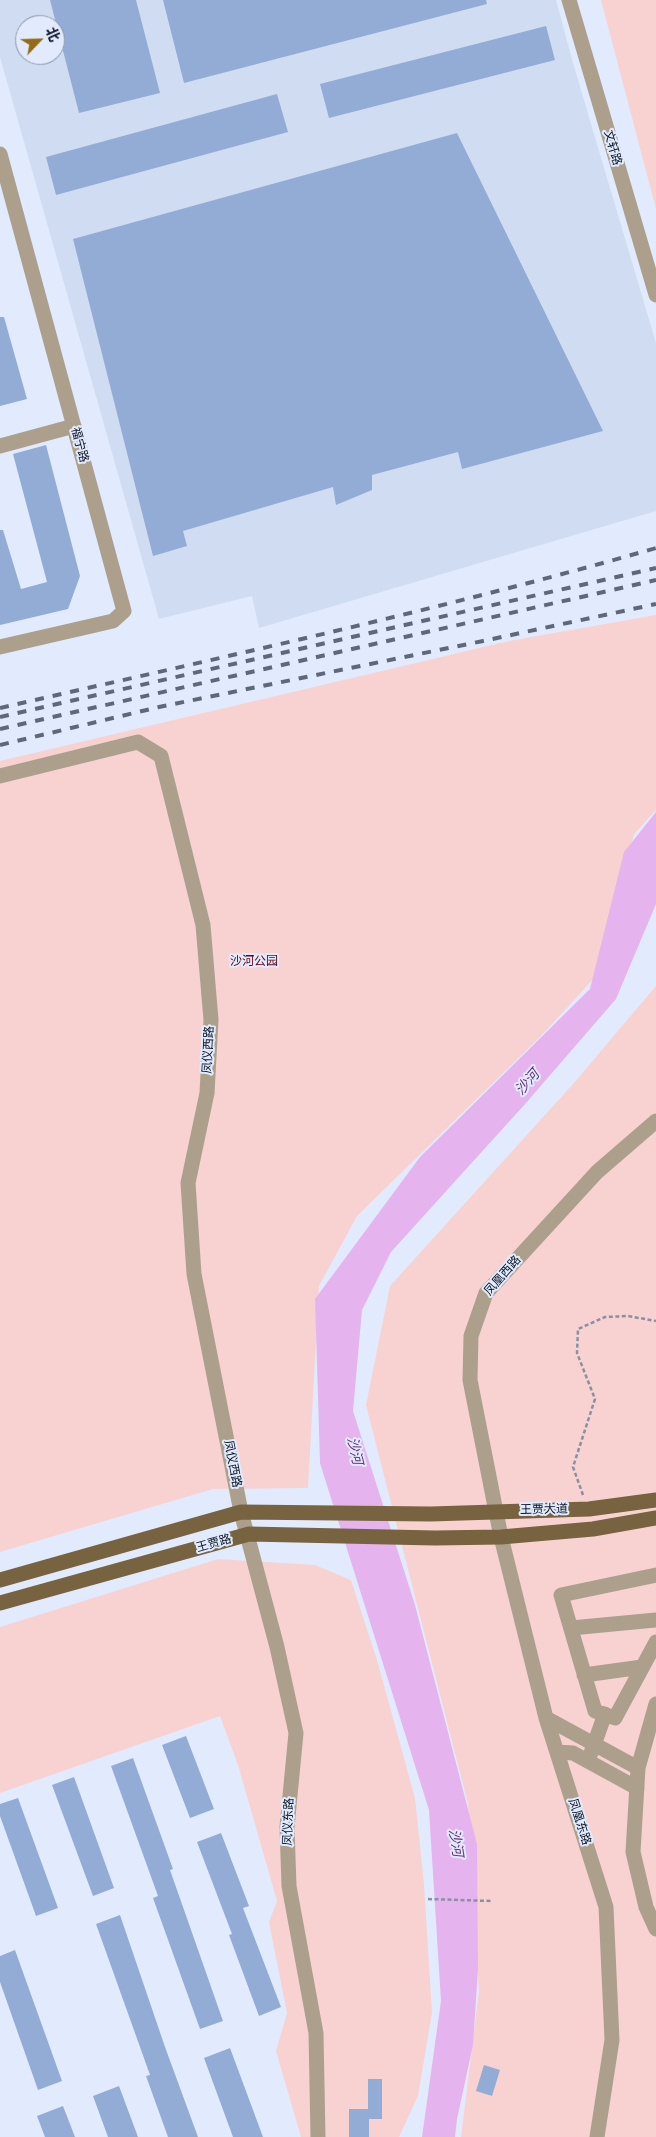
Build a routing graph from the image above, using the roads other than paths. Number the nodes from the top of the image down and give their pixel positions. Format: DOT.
graph roads {
  1 [pos="569,0"];
  2 [pos="0,154"];
  3 [pos="656,295"];
  4 [pos="74,426"];
  5 [pos="0,446"];
  6 [pos="0,647"];
  7 [pos="0,776"];
  8 [pos="656,1121"];
  9 [pos="656,1500"];
  10 [pos="241,1512"];
  11 [pos="497,1512"];
  12 [pos="431,1514"];
  13 [pos="656,1518"];
  14 [pos="249,1534"];
  15 [pos="501,1537"];
  16 [pos="435,1538"];
  17 [pos="656,1575"];
  18 [pos="0,1580"];
  19 [pos="0,1604"];
  20 [pos="656,1620"];
  21 [pos="571,1628"];
  22 [pos="656,1642"];
  23 [pos="642,1667"];
  24 [pos="584,1674"];
  25 [pos="656,1704"];
  26 [pos="604,1714"];
  27 [pos="546,1718"];
  28 [pos="594,1744"];
  29 [pos="557,1752"];
  30 [pos="588,1762"];
  31 [pos="638,1768"];
  32 [pos="637,1788"];
  33 [pos="656,1929"];
  34 [pos="318,2137"];
  35 [pos="597,2137"];
  1 -- 3 [label="street, 文轩路"];
  2 -- 4 [label="street, 福宁路"];
  4 -- 5 [label="street"];
  4 -- 6 [label="street, 福宁路"];
  7 -- 10 [label="street, 凤仪西路"];
  8 -- 11 [label="street, 凤凰西路"];
  9 -- 11 [label="main road, 王贾大道"];
  10 -- 12 [label="main road, 王贾路"];
  10 -- 14 [label="street, 凤仪东路"];
  10 -- 18 [label="main road, 王贾路"];
  11 -- 12 [label="main road, 王贾大道"];
  11 -- 15 [label="street, 凤凰东路"];
  13 -- 15 [label="main road, 王贾大道"];
  14 -- 16 [label="main road, 王贾路"];
  14 -- 19 [label="main road, 王贾路"];
  14 -- 34 [label="street, 凤仪东路"];
  15 -- 16 [label="main road, 王贾大道"];
  15 -- 27 [label="street, 凤凰东路"];
  17 -- 21 [label="street"];
  20 -- 21 [label="street"];
  21 -- 24 [label="street"];
  22 -- 23 [label="street"];
  23 -- 24 [label="street"];
  23 -- 26 [label="street"];
  24 -- 26 [label="street"];
  25 -- 31 [label="street"];
  26 -- 28 [label="street"];
  27 -- 28 [label="street"];
  27 -- 29 [label="street, 凤凰东路"];
  28 -- 30 [label="street"];
  28 -- 31 [label="street"];
  29 -- 30 [label="street"];
  29 -- 35 [label="street, 凤凰东路"];
  30 -- 32 [label="street"];
  31 -- 32 [label="street"];
  32 -- 33 [label="street"];
}
